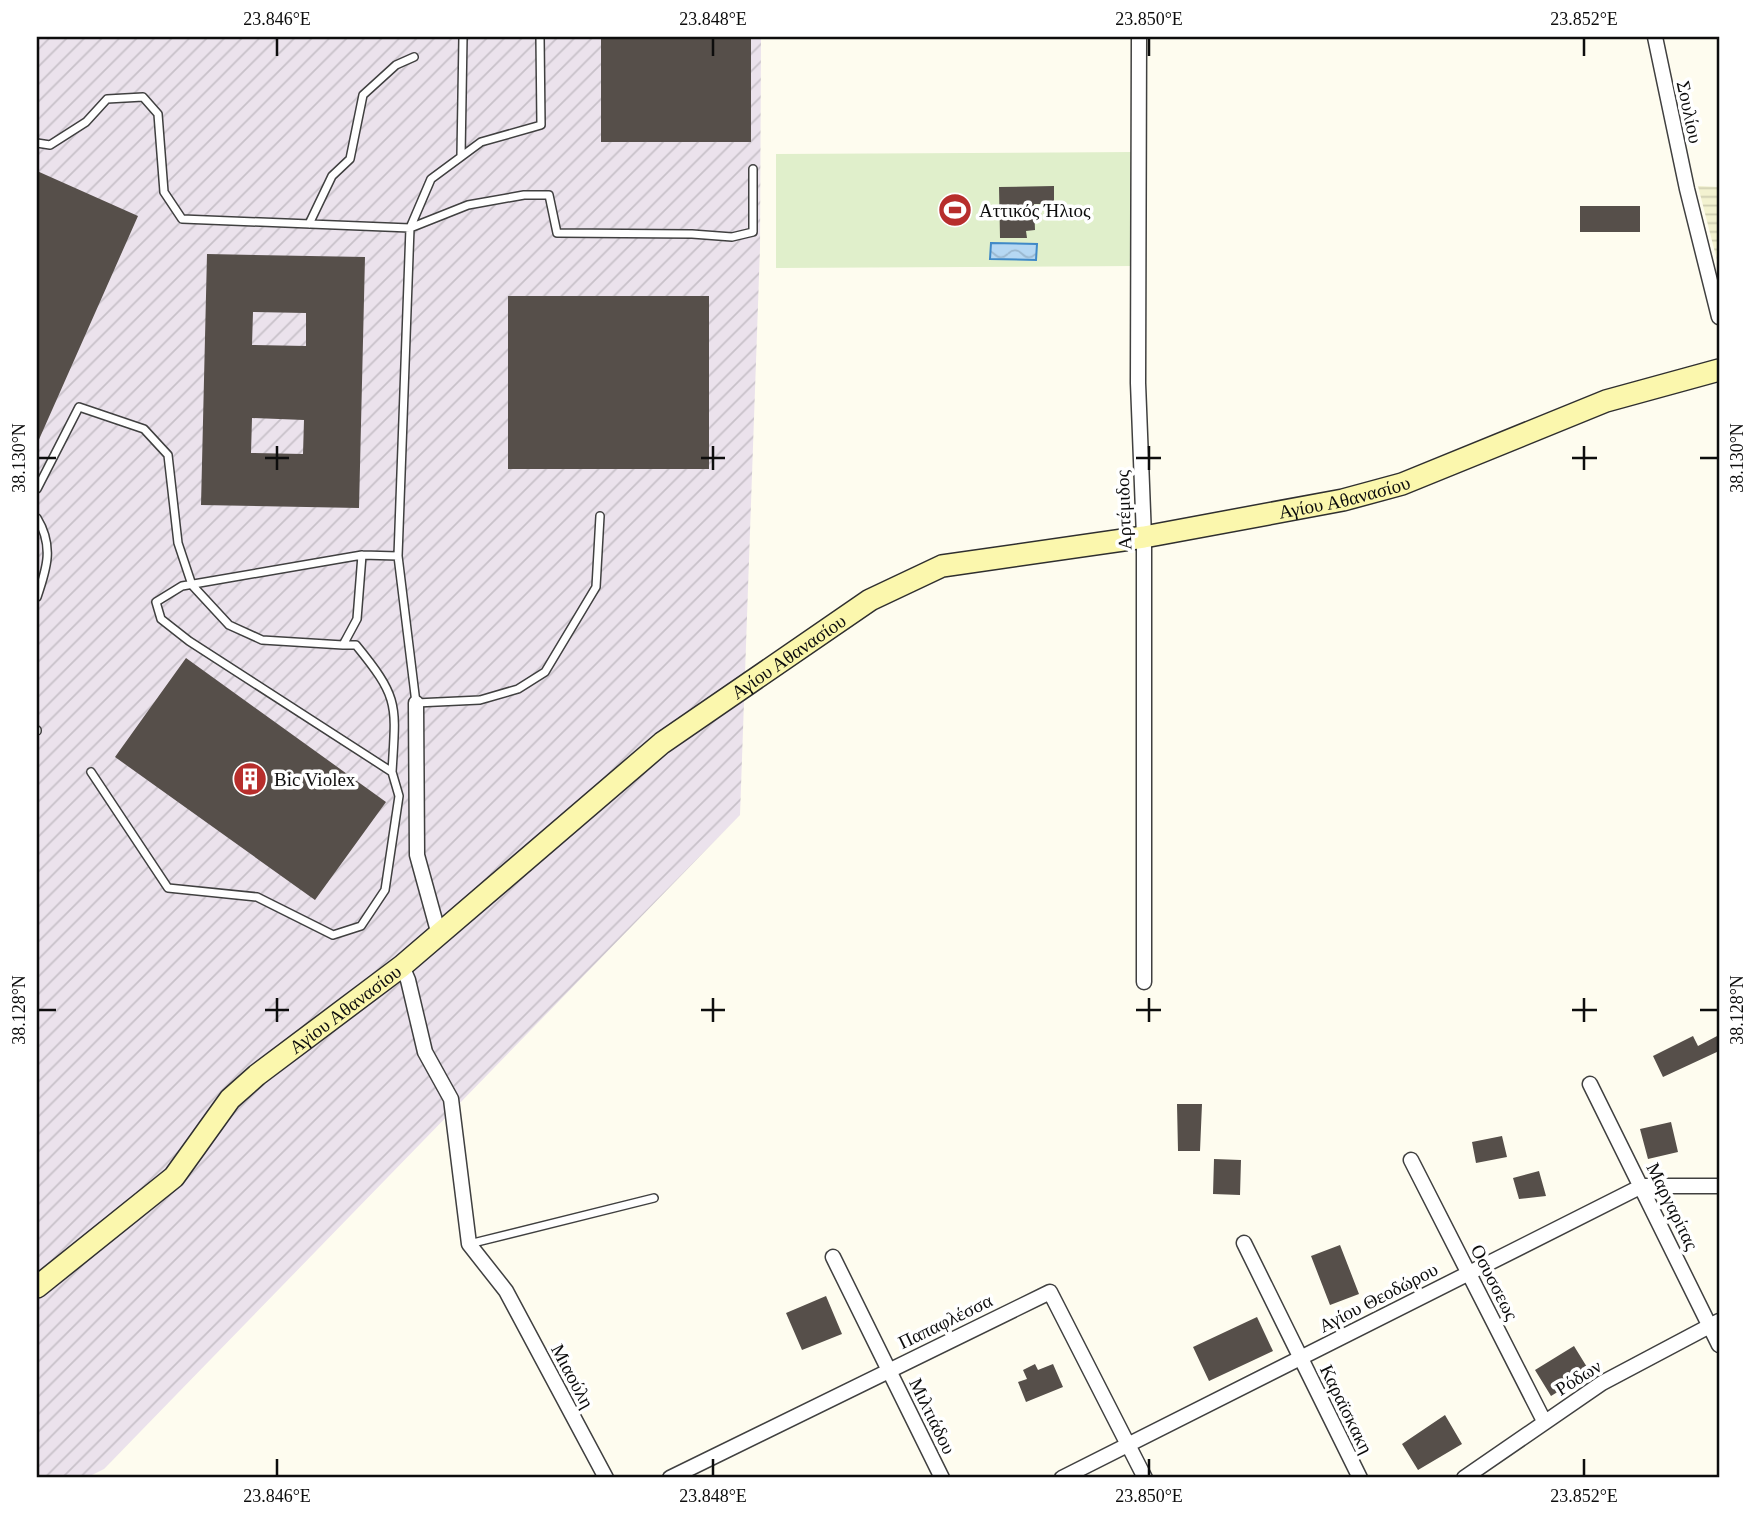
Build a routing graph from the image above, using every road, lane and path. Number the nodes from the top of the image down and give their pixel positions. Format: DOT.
graph roads {
  1 [pos="463,37"];
  2 [pos="540,37"];
  3 [pos="1139,37"];
  4 [pos="1655,37"];
  5 [pos="414,57"];
  6 [pos="37,143"];
  7 [pos="461,156"];
  8 [pos="753,169"];
  9 [pos="309,224"];
  10 [pos="410,228"];
  11 [pos="1719,317"];
  12 [pos="1719,370"];
  13 [pos="37,489"];
  14 [pos="600,516"];
  15 [pos="37,518"];
  16 [pos="1144,537"];
  17 [pos="362,555"];
  18 [pos="398,556"];
  19 [pos="192,585"];
  20 [pos="37,597"];
  21 [pos="343,645"];
  22 [pos="416,703"];
  23 [pos="91,772"];
  24 [pos="392,772"];
  25 [pos="439,935"];
  26 [pos="402,966"];
  27 [pos="1144,982"];
  28 [pos="1590,1084"];
  29 [pos="1411,1160"];
  30 [pos="1642,1186"];
  31 [pos="1719,1186"];
  32 [pos="654,1198"];
  33 [pos="1244,1243"];
  34 [pos="469,1244"];
  35 [pos="833,1257"];
  36 [pos="1468,1273"];
  37 [pos="37,1286"];
  38 [pos="1715,1323"];
  39 [pos="1719,1345"];
  40 [pos="1300,1358"];
  41 [pos="889,1370"];
  42 [pos="1544,1421"];
  43 [pos="1129,1445"];
  44 [pos="606,1478"];
  45 [pos="670,1478"];
  46 [pos="942,1478"];
  47 [pos="1062,1478"];
  48 [pos="1145,1478"];
  49 [pos="1360,1478"];
  50 [pos="1464,1478"];
  1 -- 7 [label="lane"];
  2 -- 7 [label="lane"];
  3 -- 16 [label="street, Αρτέμιδος"];
  4 -- 11 [label="street, Σουλίου"];
  5 -- 9 [label="lane"];
  6 -- 9 [label="lane"];
  7 -- 10 [label="lane"];
  8 -- 10 [label="lane"];
  9 -- 10 [label="lane"];
  10 -- 18 [label="lane"];
  12 -- 16 [label="street, Αγίου Αθανασίου"];
  13 -- 19 [label="lane"];
  14 -- 22 [label="lane"];
  15 -- 20 [label="lane"];
  16 -- 25 [label="street, Αγίου Αθανασίου"];
  16 -- 27 [label="street, Αρτέμιδος"];
  17 -- 18 [label="lane"];
  17 -- 19 [label="lane"];
  17 -- 21 [label="lane"];
  18 -- 22 [label="lane"];
  19 -- 21 [label="lane"];
  19 -- 24 [label="lane"];
  21 -- 24 [label="lane"];
  22 -- 25 [label="street"];
  23 -- 24 [label="lane"];
  25 -- 26 [label="street, Αγίου Αθανασίου"];
  26 -- 34 [label="street"];
  26 -- 37 [label="street, Αγίου Αθανασίου"];
  28 -- 30 [label="street, Μαργαρίτας"];
  29 -- 36 [label="street, Οσυσσεως"];
  30 -- 31 [label="street, Αγίου Θεοδώρου"];
  30 -- 36 [label="street, Αγίου Θεοδώρου"];
  30 -- 38 [label="street, Μαργαρίτας"];
  32 -- 34 [label="lane"];
  33 -- 40 [label="street, Καραϊσκακη"];
  34 -- 44 [label="street, Μιαούλη"];
  35 -- 41 [label="street, Μιλτιάδου"];
  36 -- 40 [label="street, Αγίου Θεοδώρου"];
  36 -- 42 [label="street, Οσυσσεως"];
  38 -- 39 [label="street, Μαργαρίτας"];
  38 -- 42 [label="street, Ρόδων"];
  40 -- 43 [label="street, Αγίου Θεοδώρου"];
  40 -- 49 [label="street, Καραϊσκακη"];
  41 -- 43 [label="street, Παπαφλέσσα"];
  41 -- 45 [label="street, Παπαφλέσσα"];
  41 -- 46 [label="street, Μιλτιάδου"];
  42 -- 50 [label="street, Ρόδων"];
  43 -- 47 [label="street, Αγίου Θεοδώρου"];
  43 -- 48 [label="street, Παπαφλέσσα"];
}
